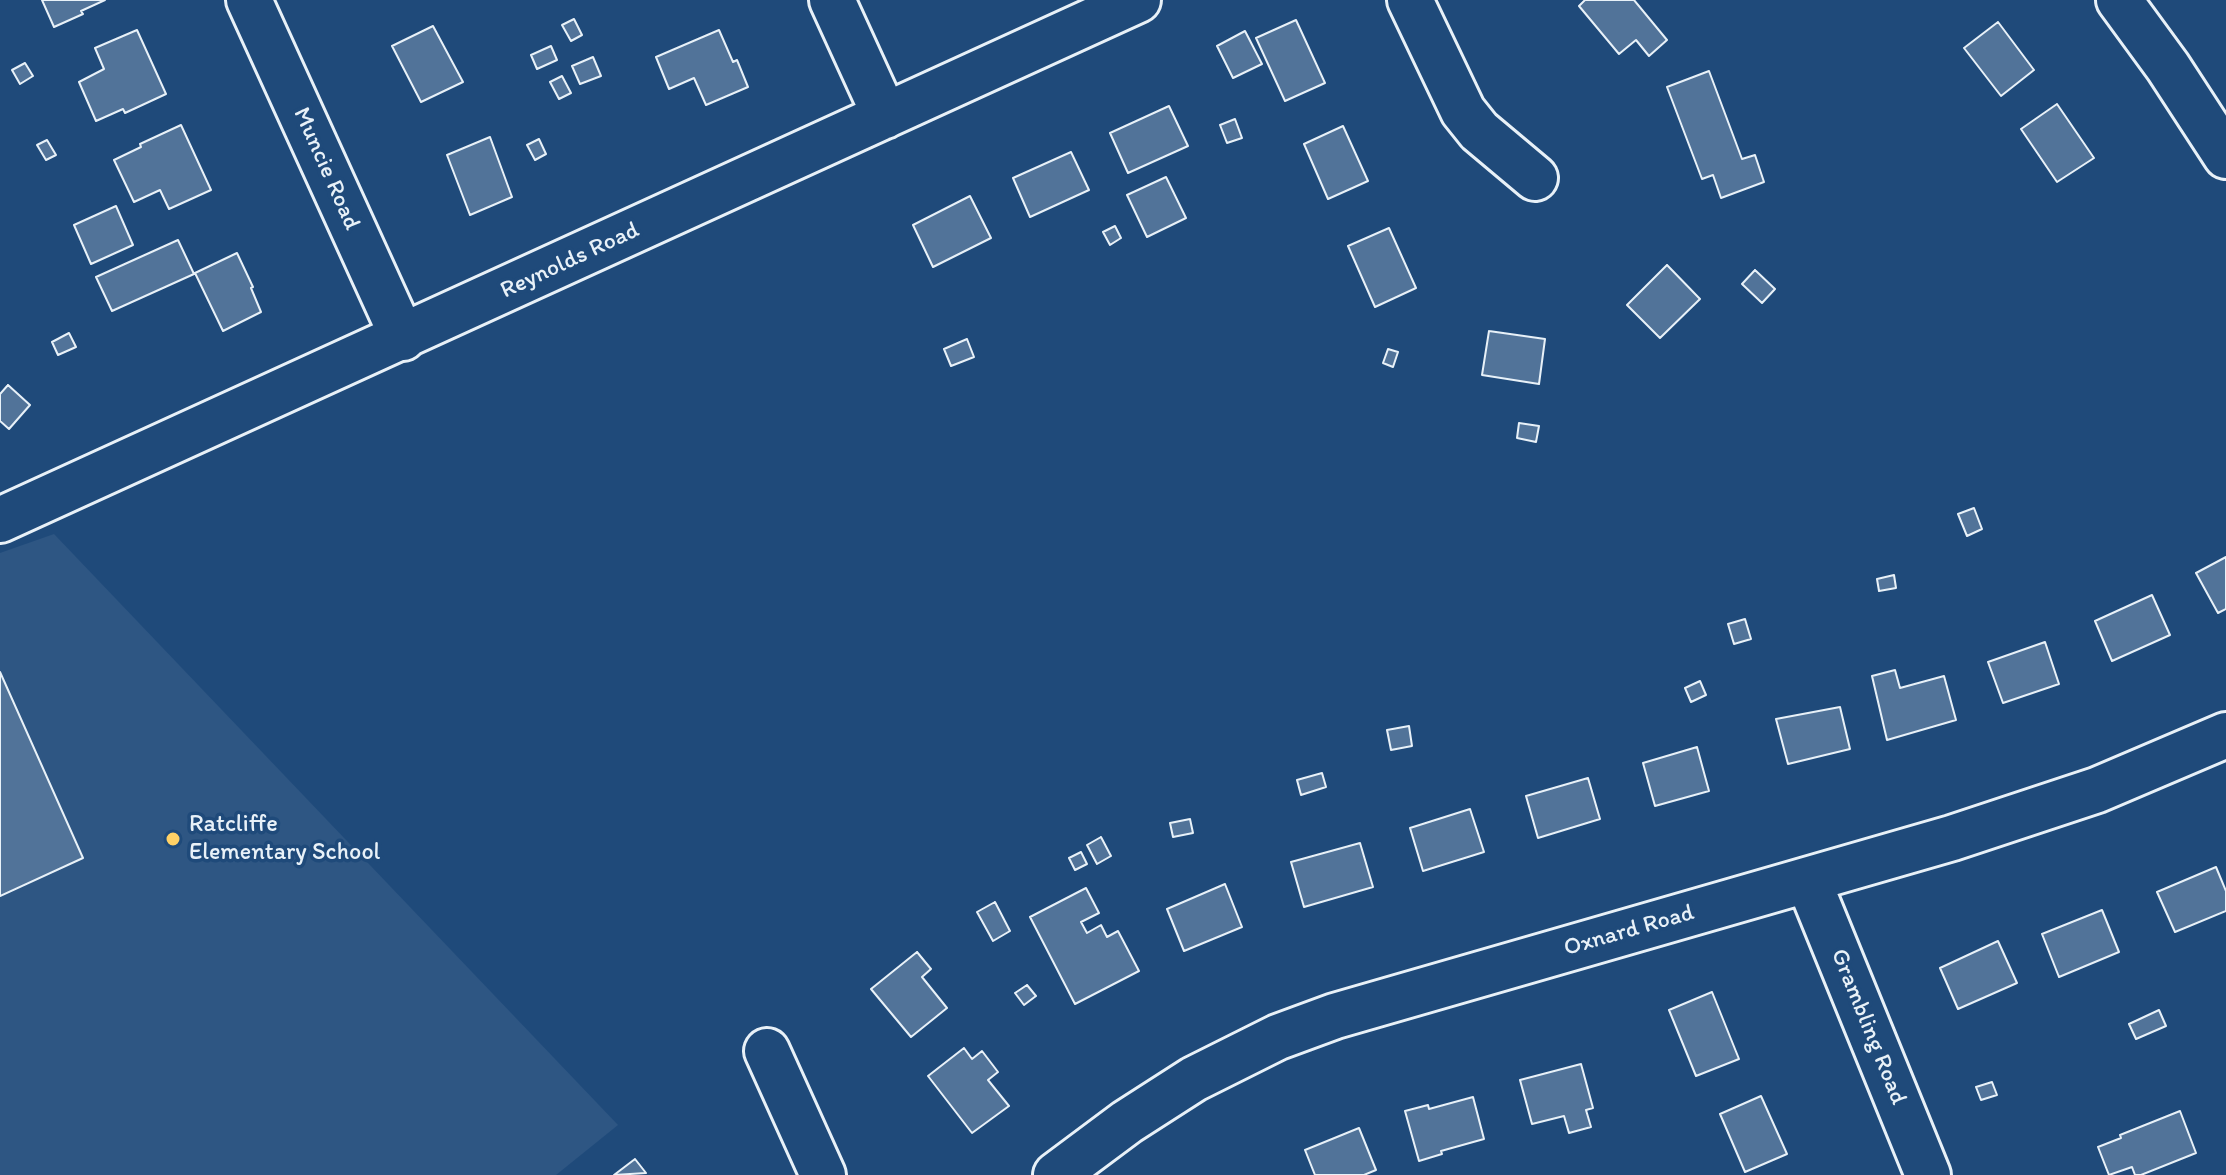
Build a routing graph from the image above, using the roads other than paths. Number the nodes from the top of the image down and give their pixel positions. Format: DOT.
graph roads {
  1 [pos="249,0"];
  2 [pos="832,0"];
  3 [pos="1138,0"];
  4 [pos="1410,0"];
  5 [pos="2119,0"];
  6 [pos="885,116"];
  7 [pos="2226,156"];
  8 [pos="1535,178"];
  9 [pos="403,338"];
  10 [pos="0,520"];
  11 [pos="2226,735"];
  12 [pos="1808,880"];
  13 [pos="767,1051"];
  14 [pos="823,1175"];
  15 [pos="1056,1175"];
  16 [pos="1928,1175"];
  1 -- 9 [label="street, Muncie Road"];
  2 -- 6 [label="street"];
  3 -- 6 [label="street, Reynolds Road"];
  4 -- 8 [label="street"];
  5 -- 7 [label="street"];
  6 -- 9 [label="street, Reynolds Road"];
  9 -- 10 [label="street, Reynolds Road"];
  11 -- 12 [label="street, Oxnard Road"];
  12 -- 15 [label="street, Oxnard Road"];
  12 -- 16 [label="street, Grambling Road"];
  13 -- 14 [label="street"];
}
